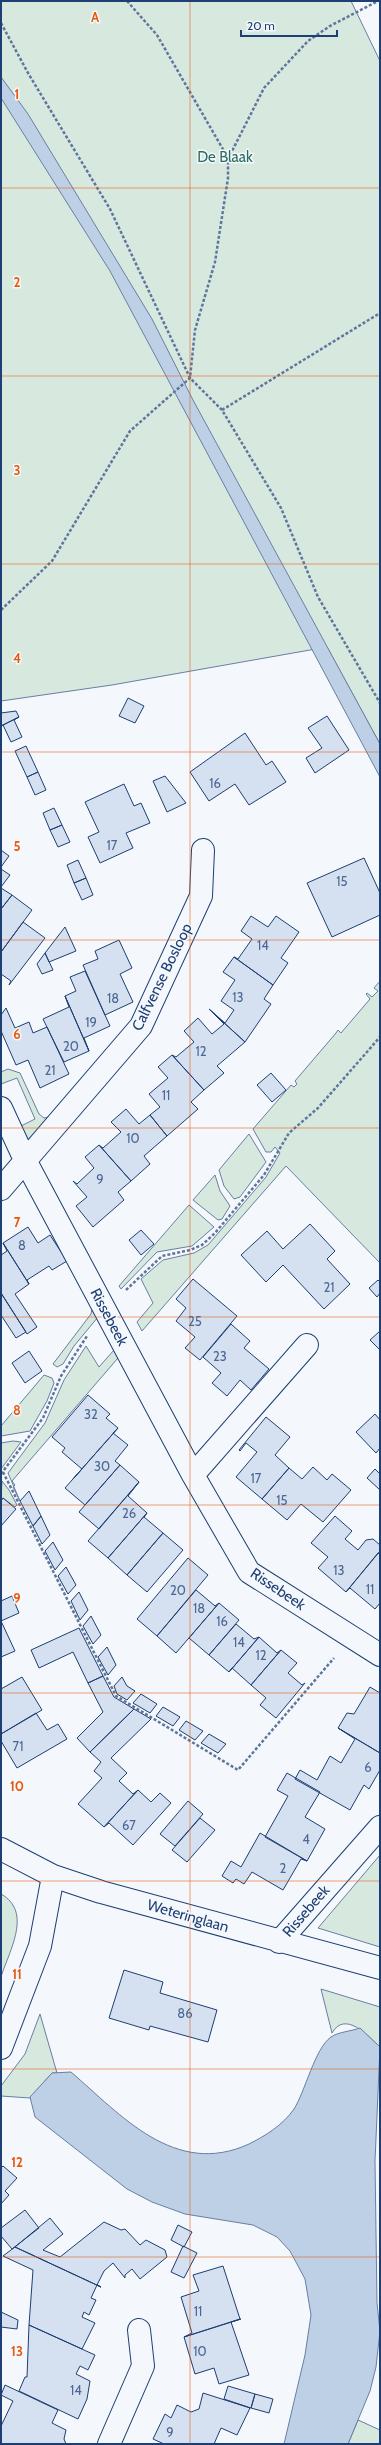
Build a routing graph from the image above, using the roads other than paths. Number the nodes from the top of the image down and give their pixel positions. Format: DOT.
graph roads {
  1 [pos="203,850"];
  2 [pos="1,1108"];
  3 [pos="25,1160"];
  4 [pos="1,1189"];
  5 [pos="307,1345"];
  6 [pos="193,1475"];
  7 [pos="380,1655"];
  8 [pos="380,1827"];
  9 [pos="1,1849"];
  10 [pos="53,1876"];
  11 [pos="279,1942"];
  12 [pos="380,1968"];
  13 [pos="1,2048"];
  14 [pos="139,2330"];
  15 [pos="109,2444"];
  1 -- 3 [label="street, Calfvense Bosloop"];
  2 -- 3 [label="street"];
  3 -- 4 [label="street, Calfvense Bosloop"];
  3 -- 6 [label="street, Rissebeek"];
  5 -- 6 [label="street"];
  6 -- 7 [label="street, Rissebeek"];
  8 -- 11 [label="street, Rissebeek"];
  9 -- 10 [label="street, Weteringlaan"];
  10 -- 11 [label="street, Weteringlaan"];
  10 -- 13 [label="street"];
  11 -- 12 [label="street, Weteringlaan"];
  14 -- 15 [label="street"];
}
